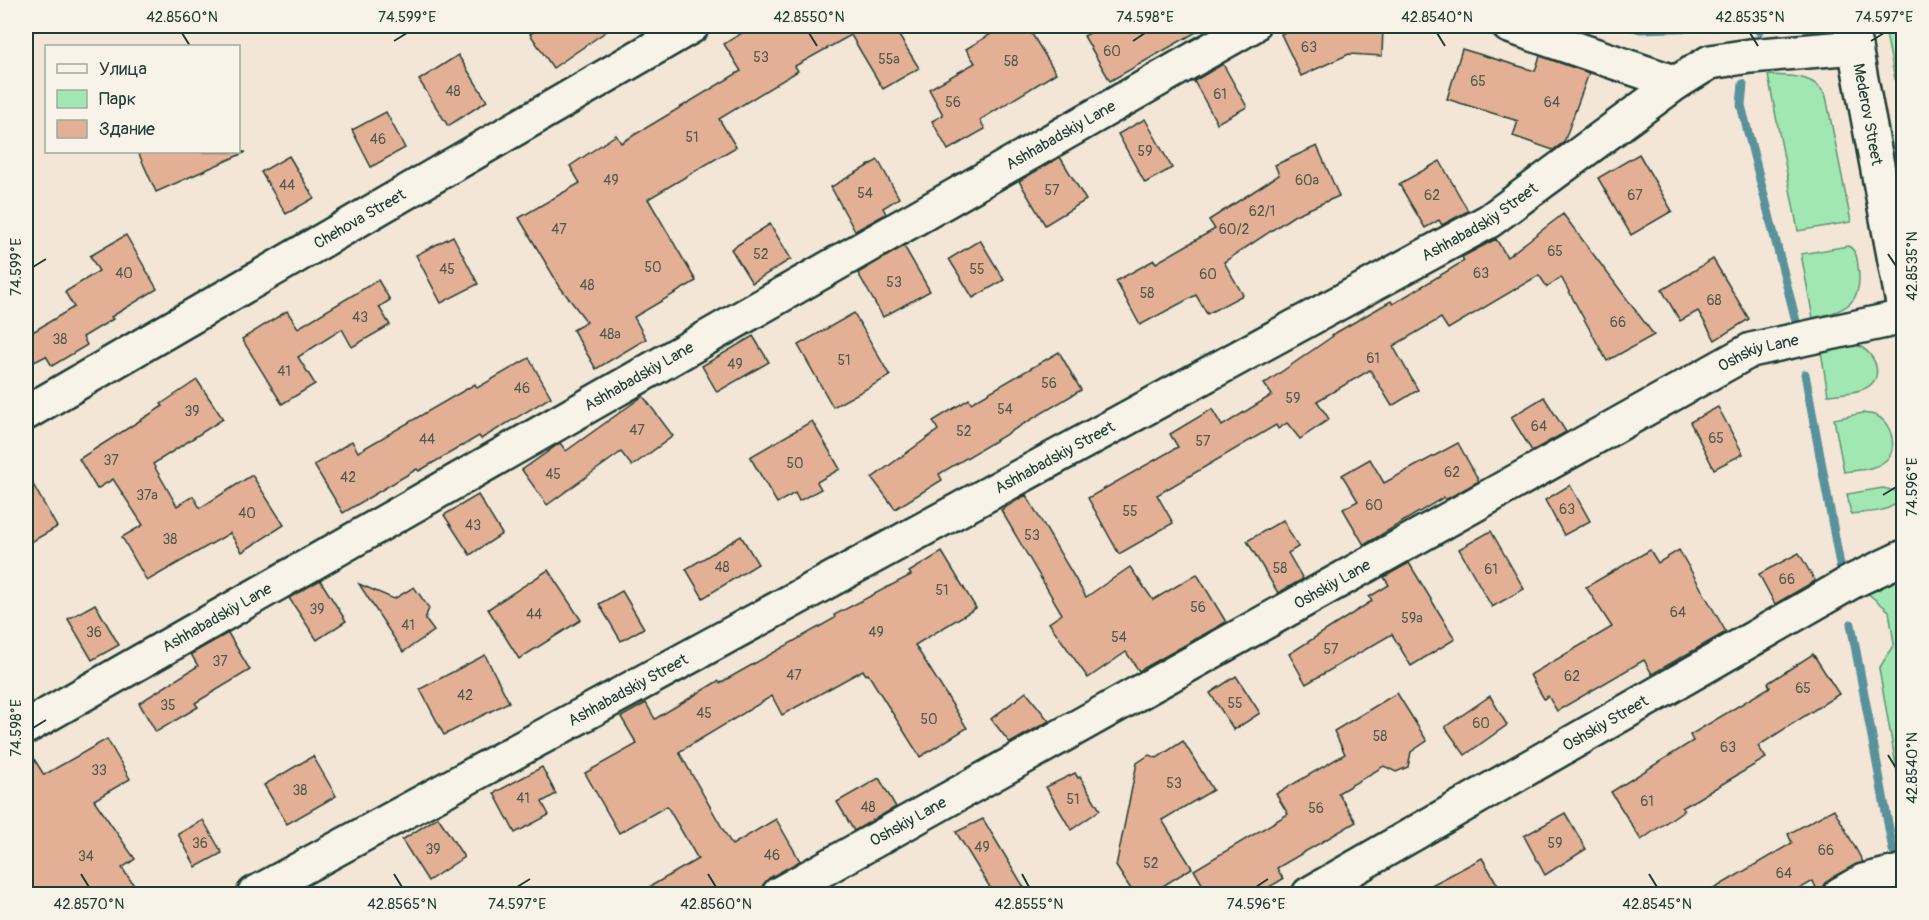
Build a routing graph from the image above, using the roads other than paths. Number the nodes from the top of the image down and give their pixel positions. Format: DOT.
graph roads {
  1 [pos="692,26"];
  2 [pos="1252,26"];
  3 [pos="1509,26"];
  4 [pos="1853,36"];
  5 [pos="1676,83"];
  6 [pos="1904,309"];
  7 [pos="1904,317"];
  8 [pos="26,413"];
  9 [pos="1904,557"];
  10 [pos="26,727"];
  11 [pos="1904,871"];
  12 [pos="254,894"];
  13 [pos="779,894"];
  14 [pos="1309,894"];
  15 [pos="1840,894"];
  1 -- 8 [label="street, Chehova Street"];
  2 -- 10 [label="street, Ashhabadskiy Lane"];
  3 -- 5 [label="street"];
  4 -- 5 [label="street, Ashhabadskiy Street"];
  4 -- 6 [label="street, Mederov Street"];
  5 -- 12 [label="street, Ashhabadskiy Street"];
  7 -- 13 [label="street, Oshskiy Lane"];
  9 -- 14 [label="street, Oshskiy Street"];
  11 -- 15 [label="street"];
}
